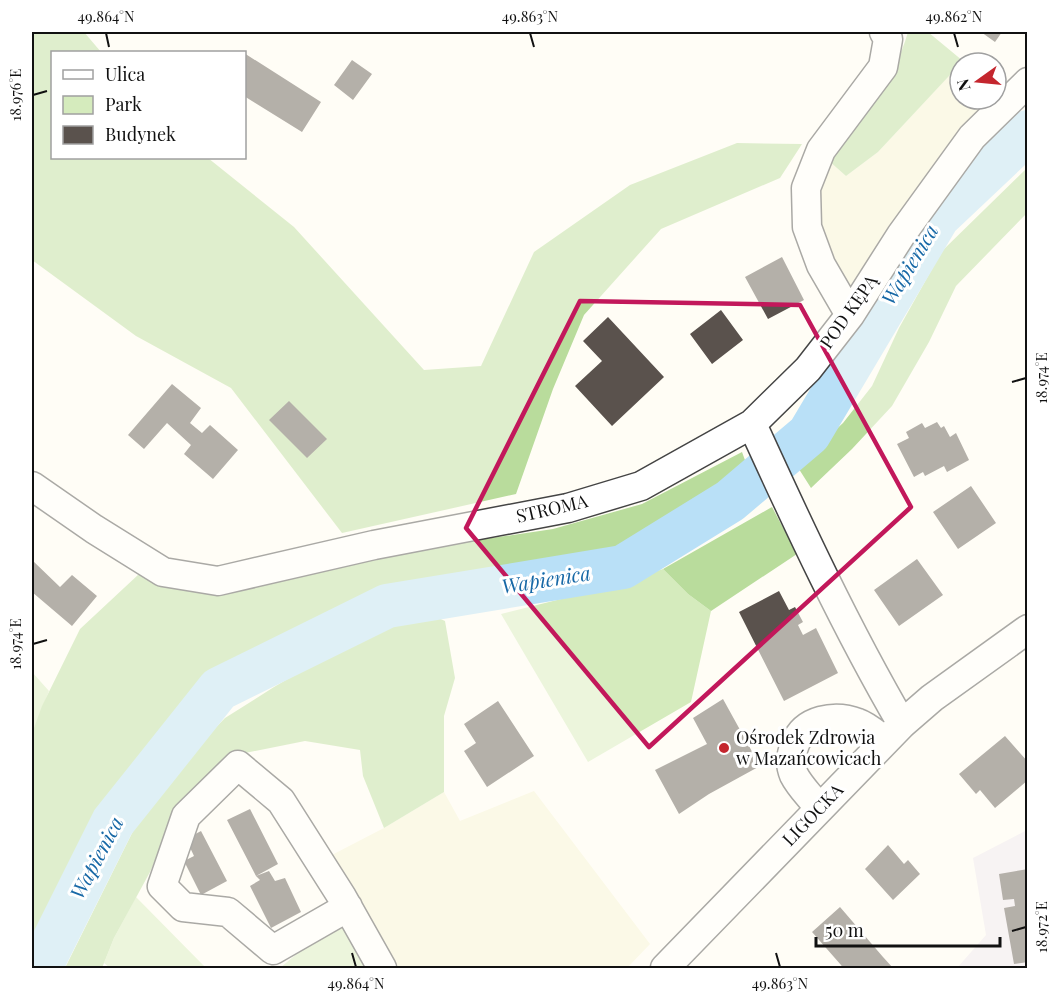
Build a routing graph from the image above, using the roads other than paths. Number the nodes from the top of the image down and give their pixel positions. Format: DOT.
graph roads {
  1 [pos="884,32"];
  2 [pos="1028,82"];
  3 [pos="850,315"];
  4 [pos="752,424"];
  5 [pos="32,486"];
  6 [pos="1028,629"];
  7 [pos="894,732"];
  8 [pos="819,808"];
  9 [pos="348,907"];
  10 [pos="382,969"];
  11 [pos="665,969"];
  1 -- 3 [label="street"];
  2 -- 3 [label="street, POD KĘPĄ"];
  3 -- 4 [label="street, POD KĘPĄ"];
  4 -- 5 [label="street, STROMA"];
  4 -- 7 [label="street"];
  6 -- 7 [label="street, LIGOCKA"];
  7 -- 8 [label="street, LIGOCKA"];
  7 -- 8 [label="street"];
  8 -- 11 [label="street, LIGOCKA"];
  9 -- 9 [label="street"];
  9 -- 10 [label="street"];
}
